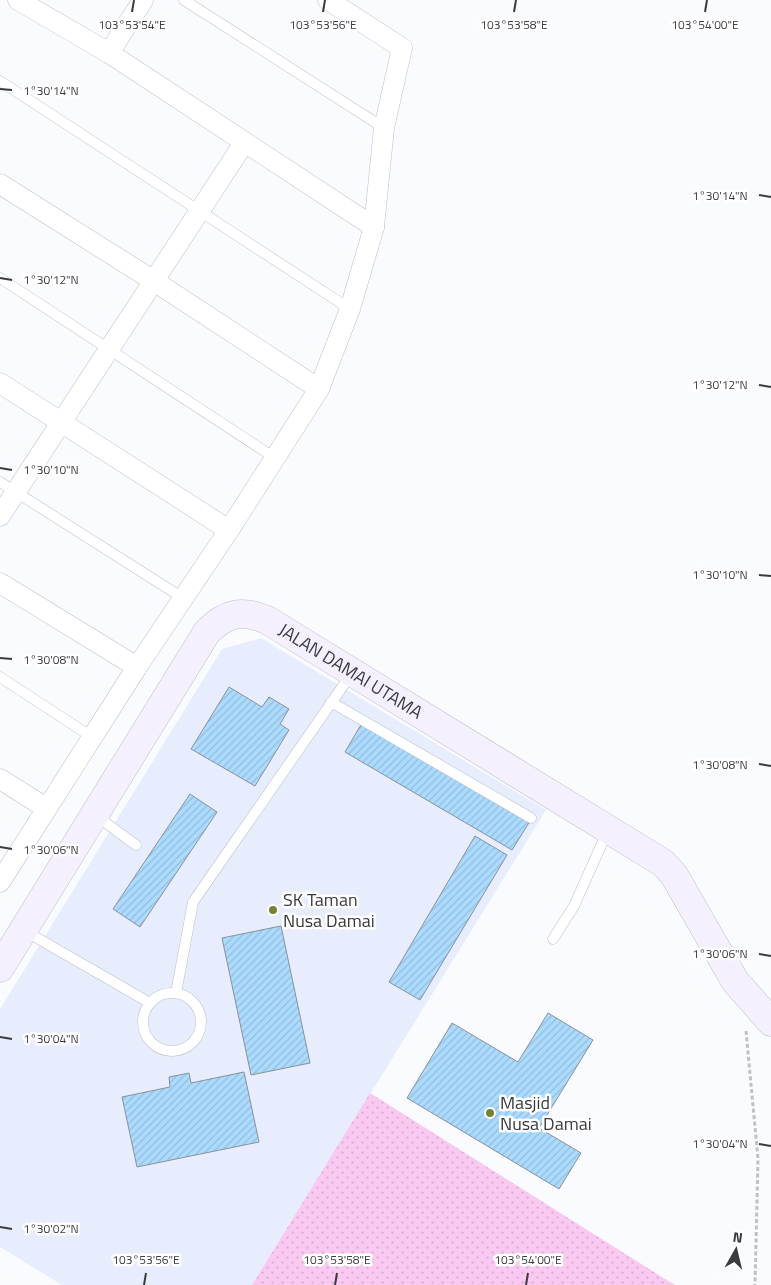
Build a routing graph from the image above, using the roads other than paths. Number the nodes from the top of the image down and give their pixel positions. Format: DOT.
graph roads {
  1 [pos="18,0"];
  2 [pos="143,0"];
  3 [pos="184,0"];
  4 [pos="328,0"];
  5 [pos="109,53"];
  6 [pos="0,80"];
  7 [pos="384,128"];
  8 [pos="244,143"];
  9 [pos="0,184"];
  10 [pos="200,210"];
  11 [pos="374,227"];
  12 [pos="0,278"];
  13 [pos="154,281"];
  14 [pos="350,309"];
  15 [pos="109,349"];
  16 [pos="0,383"];
  17 [pos="319,389"];
  18 [pos="61,422"];
  19 [pos="275,458"];
  20 [pos="8,487"];
  21 [pos="0,516"];
  22 [pos="229,530"];
  23 [pos="0,584"];
  24 [pos="183,598"];
  25 [pos="137,667"];
  26 [pos="352,672"];
  27 [pos="0,678"];
  28 [pos="331,702"];
  29 [pos="92,737"];
  30 [pos="0,779"];
  31 [pos="46,808"];
  32 [pos="94,815"];
  33 [pos="530,818"];
  34 [pos="608,829"];
  35 [pos="136,845"];
  36 [pos="1,877"];
  37 [pos="24,931"];
  38 [pos="553,939"];
  39 [pos="0,968"];
  40 [pos="176,993"];
  41 [pos="150,1003"];
  42 [pos="771,1022"];
  1 -- 5 [label="street"];
  2 -- 5 [label="street"];
  3 -- 7 [label="lane"];
  4 -- 7 [label="street"];
  5 -- 8 [label="street"];
  6 -- 10 [label="lane"];
  7 -- 11 [label="street"];
  8 -- 10 [label="street"];
  8 -- 11 [label="street"];
  9 -- 13 [label="street"];
  10 -- 13 [label="street"];
  10 -- 14 [label="lane"];
  11 -- 14 [label="street"];
  12 -- 15 [label="lane"];
  13 -- 15 [label="street"];
  13 -- 17 [label="street"];
  14 -- 17 [label="street"];
  15 -- 18 [label="street"];
  15 -- 19 [label="lane"];
  16 -- 18 [label="street"];
  17 -- 19 [label="street"];
  18 -- 20 [label="street"];
  18 -- 22 [label="street"];
  19 -- 22 [label="street"];
  20 -- 21 [label="street"];
  20 -- 24 [label="lane"];
  22 -- 24 [label="street"];
  23 -- 25 [label="street"];
  24 -- 25 [label="street"];
  25 -- 29 [label="street"];
  26 -- 28 [label="lane"];
  26 -- 32 [label="street, JALAN DAMAI UTAMA"];
  26 -- 34 [label="street, JALAN DAMAI UTAMA"];
  27 -- 29 [label="lane"];
  28 -- 33 [label="lane"];
  28 -- 40 [label="lane"];
  29 -- 31 [label="street"];
  30 -- 31 [label="street"];
  31 -- 36 [label="street"];
  32 -- 35 [label="lane"];
  32 -- 37 [label="street, JALAN DAMAI UTAMA"];
  34 -- 38 [label="lane"];
  34 -- 42 [label="street, JALAN DAMAI UTAMA"];
  37 -- 39 [label="street, JALAN DAMAI UTAMA"];
  37 -- 41 [label="lane"];
  40 -- 41 [label="lane"];
  40 -- 41 [label="lane"];
}
